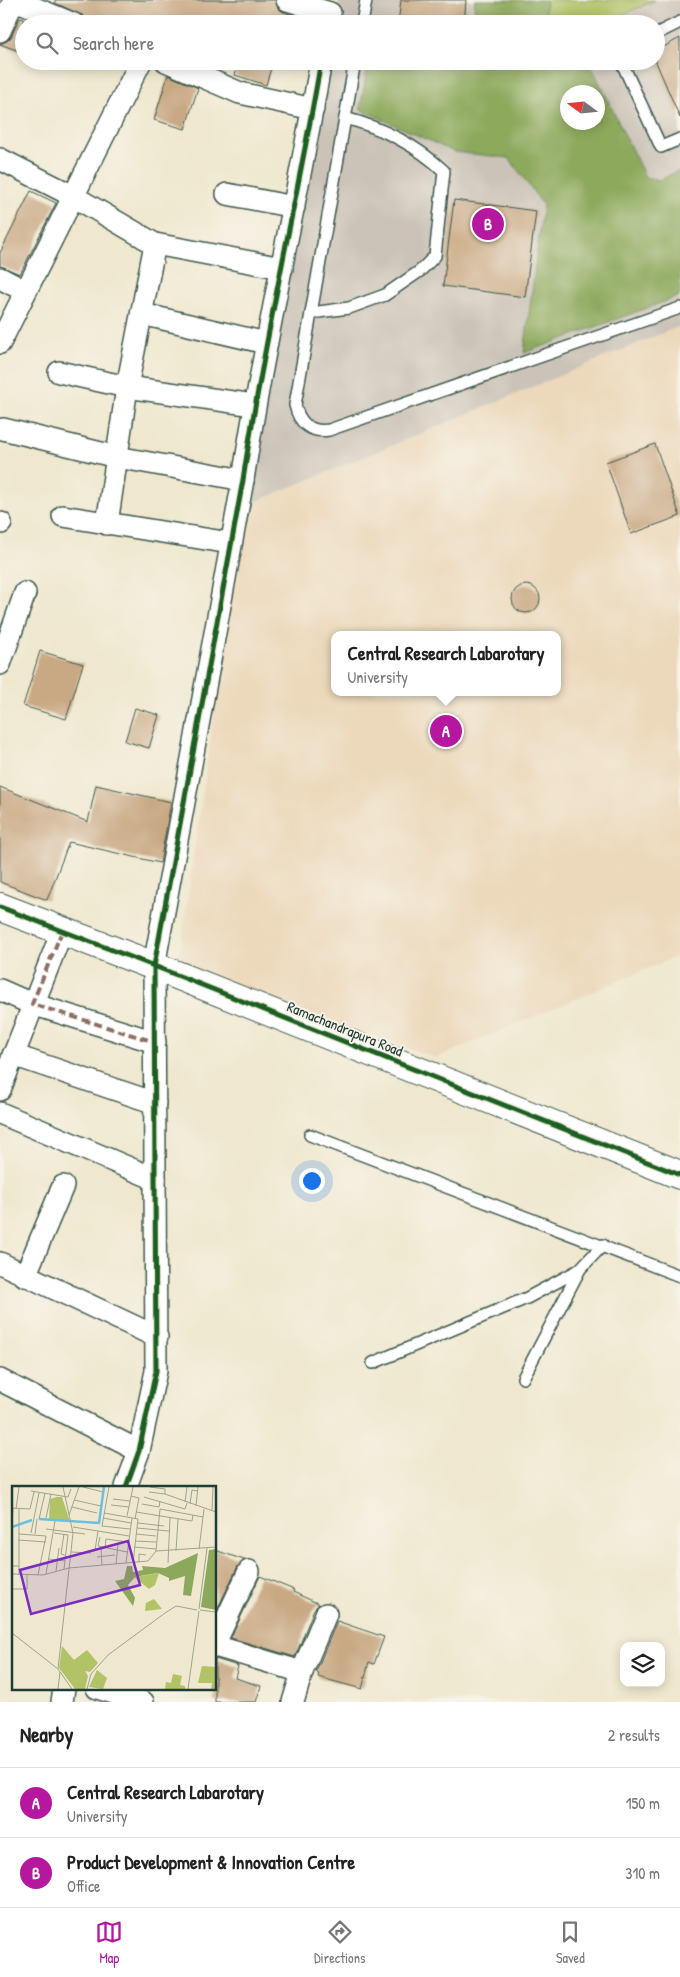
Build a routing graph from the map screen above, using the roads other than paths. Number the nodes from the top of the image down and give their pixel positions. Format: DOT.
graph roads {
  1 [pos="14,0"];
  2 [pos="287,0"];
  3 [pos="366,0"];
  4 [pos="330,12"];
  5 [pos="52,15"];
  6 [pos="364,15"];
  7 [pos="680,22"];
  8 [pos="665,30"];
  9 [pos="0,31"];
  10 [pos="136,70"];
  11 [pos="187,70"];
  12 [pos="320,70"];
  13 [pos="353,70"];
  14 [pos="625,70"];
  15 [pos="313,109"];
  16 [pos="345,118"];
  17 [pos="680,139"];
  18 [pos="0,159"];
  19 [pos="227,194"];
  20 [pos="73,196"];
  21 [pos="294,207"];
  22 [pos="155,244"];
  23 [pos="282,268"];
  24 [pos="0,278"];
  25 [pos="25,291"];
  26 [pos="680,308"];
  27 [pos="311,313"];
  28 [pos="142,314"];
  29 [pos="0,343"];
  30 [pos="266,343"];
  31 [pos="59,372"];
  32 [pos="127,386"];
  33 [pos="254,405"];
  34 [pos="4,429"];
  35 [pos="117,457"];
  36 [pos="243,480"];
  37 [pos="63,516"];
  38 [pos="107,524"];
  39 [pos="230,544"];
  40 [pos="25,593"];
  41 [pos="0,664"];
  42 [pos="0,907"];
  43 [pos="62,931"];
  44 [pos="154,966"];
  45 [pos="0,990"];
  46 [pos="32,1004"];
  47 [pos="155,1042"];
  48 [pos="13,1055"];
  49 [pos="0,1090"];
  50 [pos="155,1103"];
  51 [pos="0,1113"];
  52 [pos="310,1135"];
  53 [pos="680,1175"];
  54 [pos="155,1179"];
  55 [pos="63,1186"];
  56 [pos="603,1245"];
  57 [pos="0,1263"];
  58 [pos="580,1270"];
  59 [pos="25,1276"];
  60 [pos="680,1276"];
  61 [pos="157,1337"];
  62 [pos="374,1363"];
  63 [pos="524,1378"];
  64 [pos="0,1380"];
  65 [pos="139,1451"];
  66 [pos="126,1486"];
  67 [pos="249,1571"];
  68 [pos="326,1614"];
  69 [pos="216,1642"];
  70 [pos="216,1644"];
  71 [pos="302,1672"];
  72 [pos="104,1690"];
  73 [pos="143,1702"];
  74 [pos="293,1702"];
  1 -- 5 [label="street"];
  1 -- 9 [label="street"];
  2 -- 4 [label="street"];
  3 -- 6 [label="lane"];
  7 -- 8 [label="lane"];
  10 -- 20 [label="street"];
  11 -- 15 [label="street"];
  12 -- 15 [label="street"];
  13 -- 16 [label="lane"];
  14 -- 17 [label="lane"];
  15 -- 21 [label="street"];
  16 -- 27 [label="lane"];
  16 -- 27 [label="lane"];
  18 -- 20 [label="street"];
  19 -- 21 [label="street"];
  20 -- 22 [label="street"];
  20 -- 25 [label="street"];
  21 -- 23 [label="street"];
  22 -- 23 [label="street"];
  22 -- 28 [label="street"];
  23 -- 30 [label="street"];
  24 -- 25 [label="street"];
  25 -- 29 [label="street"];
  26 -- 27 [label="lane"];
  28 -- 30 [label="street"];
  28 -- 32 [label="street"];
  30 -- 33 [label="street"];
  31 -- 32 [label="street"];
  32 -- 33 [label="street"];
  32 -- 35 [label="street"];
  33 -- 36 [label="street"];
  34 -- 35 [label="street"];
  35 -- 36 [label="street"];
  35 -- 38 [label="street"];
  36 -- 39 [label="street"];
  37 -- 38 [label="street"];
  38 -- 39 [label="street"];
  39 -- 44 [label="street"];
  40 -- 41 [label="street"];
  42 -- 43 [label="street, Ramachandrapura Road"];
  43 -- 44 [label="street, Ramachandrapura Road"];
  43 -- 46 [label="street"];
  44 -- 47 [label="street"];
  44 -- 53 [label="street, Ramachandrapura Road"];
  45 -- 46 [label="street"];
  46 -- 47 [label="street"];
  46 -- 48 [label="street"];
  47 -- 50 [label="street"];
  48 -- 49 [label="street"];
  48 -- 50 [label="street"];
  50 -- 54 [label="street"];
  51 -- 54 [label="street"];
  52 -- 56 [label="lane"];
  54 -- 61 [label="street"];
  55 -- 59 [label="street"];
  56 -- 58 [label="lane"];
  56 -- 60 [label="lane"];
  57 -- 59 [label="street"];
  58 -- 62 [label="lane"];
  58 -- 63 [label="lane"];
  59 -- 61 [label="street"];
  61 -- 65 [label="street"];
  64 -- 65 [label="street"];
  65 -- 66 [label="street"];
  67 -- 69 [label="street"];
  68 -- 71 [label="street"];
  70 -- 71 [label="street"];
  71 -- 74 [label="street"];
  72 -- 73 [label="street"];
}
